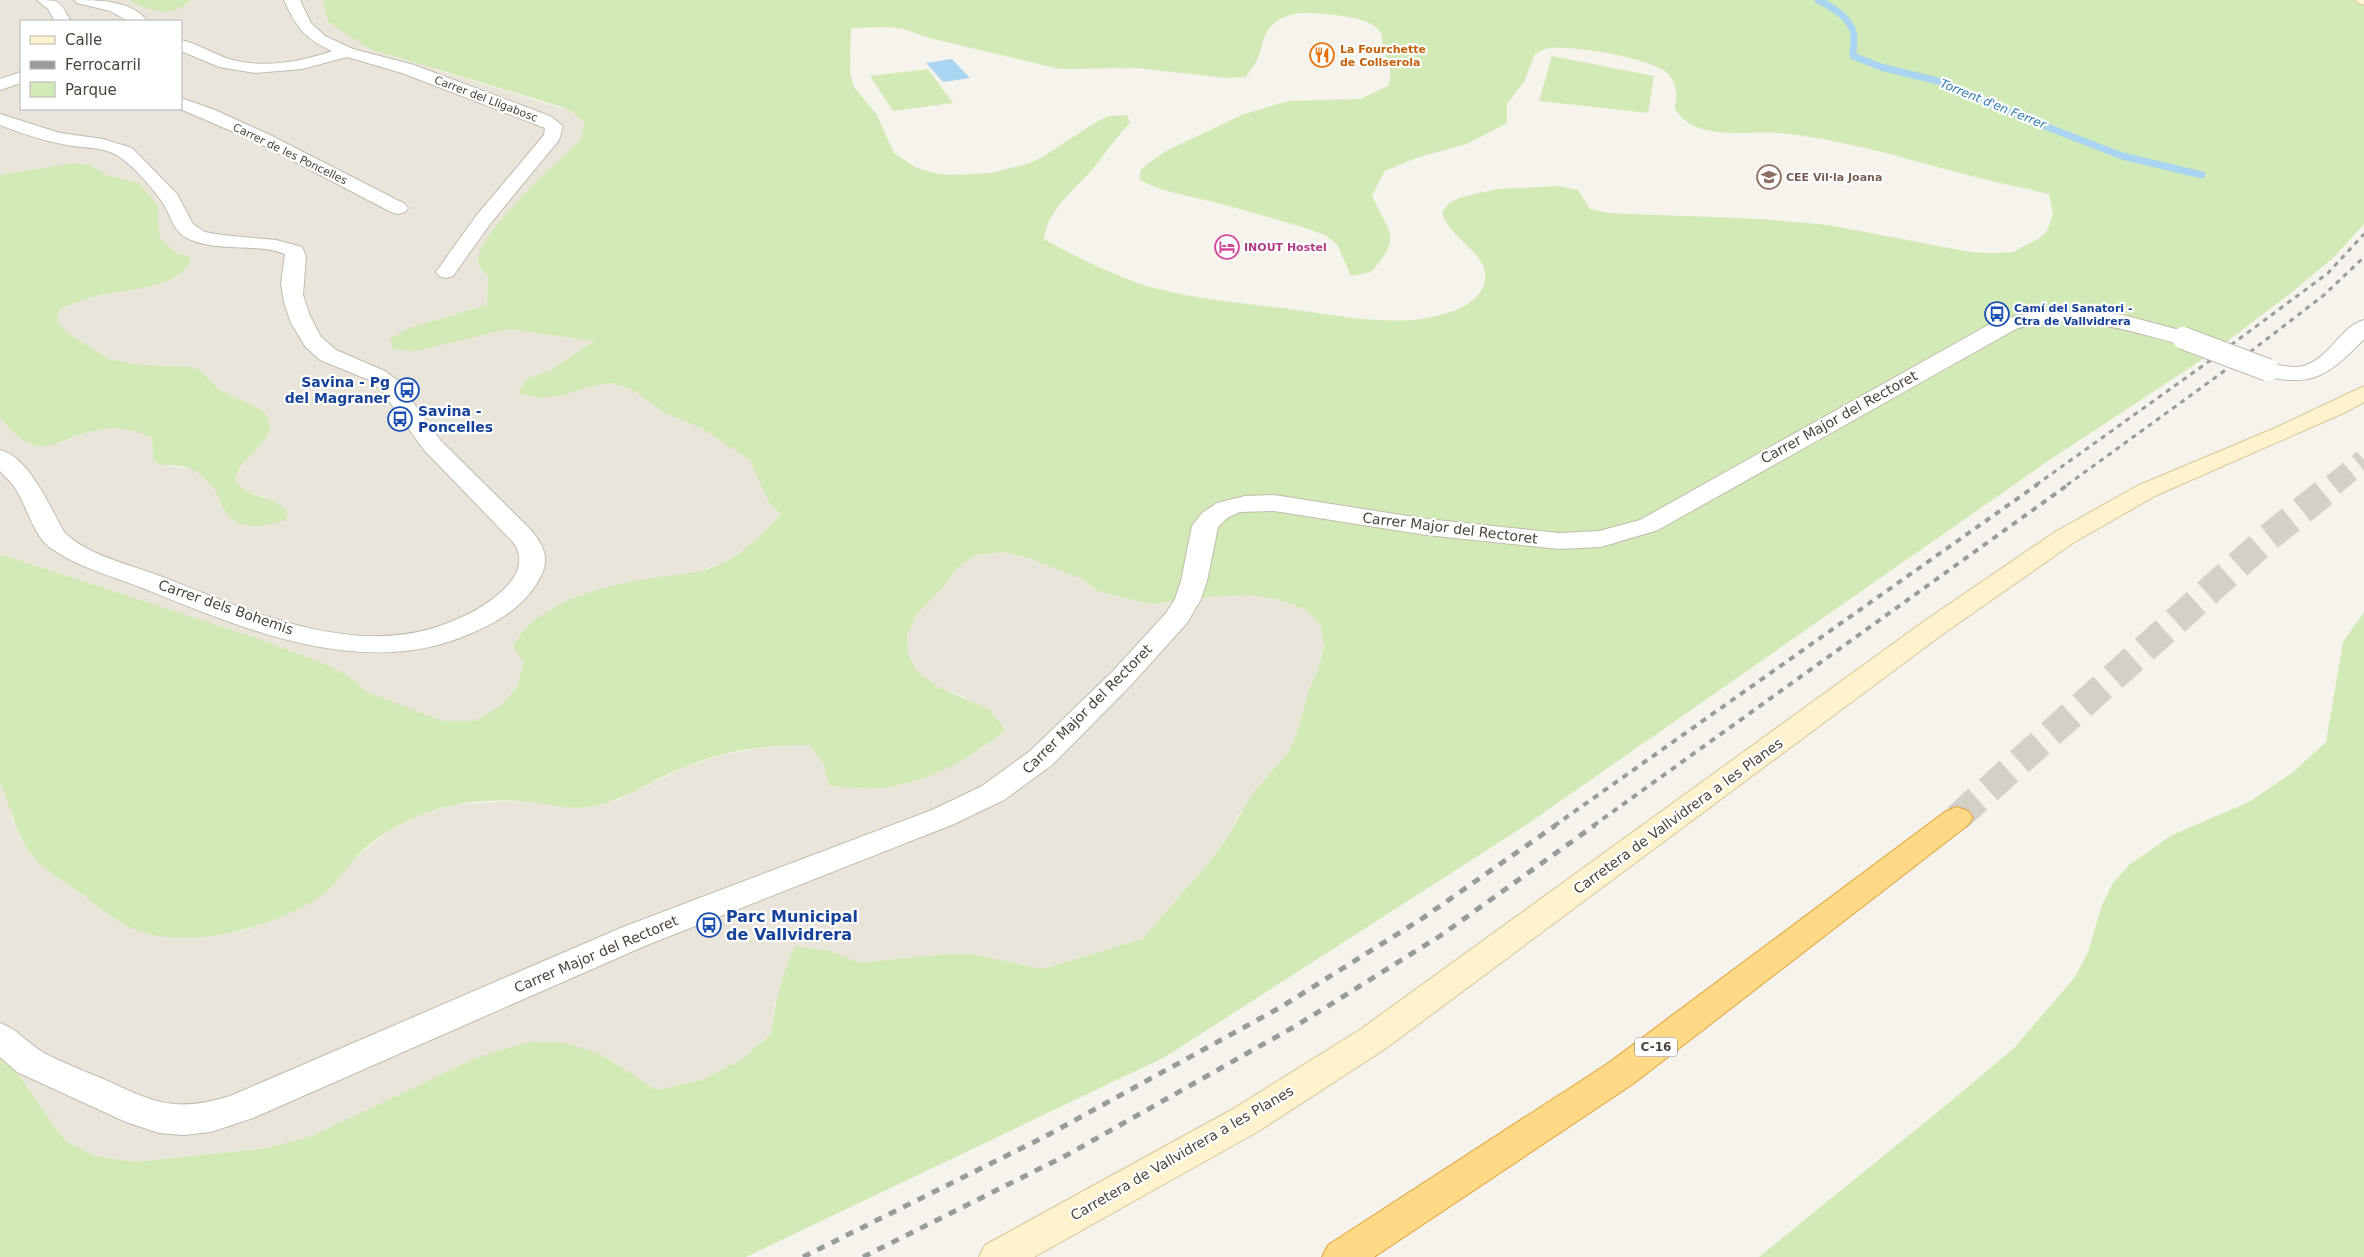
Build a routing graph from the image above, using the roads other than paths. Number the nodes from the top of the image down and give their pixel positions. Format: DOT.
graph roads {
  1 [pos="45,0"];
  2 [pos="82,0"];
  3 [pos="292,0"];
  4 [pos="62,20"];
  5 [pos="137,20"];
  6 [pos="182,45"];
  7 [pos="347,52"];
  8 [pos="20,77"];
  9 [pos="0,85"];
  10 [pos="182,103"];
  11 [pos="0,120"];
  12 [pos="398,208"];
  13 [pos="446,272"];
  14 [pos="2364,327"];
  15 [pos="2364,392"];
  16 [pos="0,457"];
  17 [pos="1957,818"];
  18 [pos="0,1036"];
  19 [pos="999,1257"];
  20 [pos="1342,1257"];
  1 -- 4 [label="street"];
  2 -- 5 [label="street"];
  3 -- 7 [label="street, Carrer del Lligabosc"];
  6 -- 7 [label="street"];
  7 -- 13 [label="street, Carrer del Lligabosc"];
  8 -- 9 [label="street"];
  10 -- 12 [label="street, Carrer de les Poncelles"];
  11 -- 16 [label="street, Carrer dels Bohemis"];
  14 -- 18 [label="street, Carrer Major del Rectoret, bridge"];
  15 -- 19 [label="main road, Carretera de Vallvidrera a les Planes"];
  17 -- 20 [label="highway, C-16"];
}
